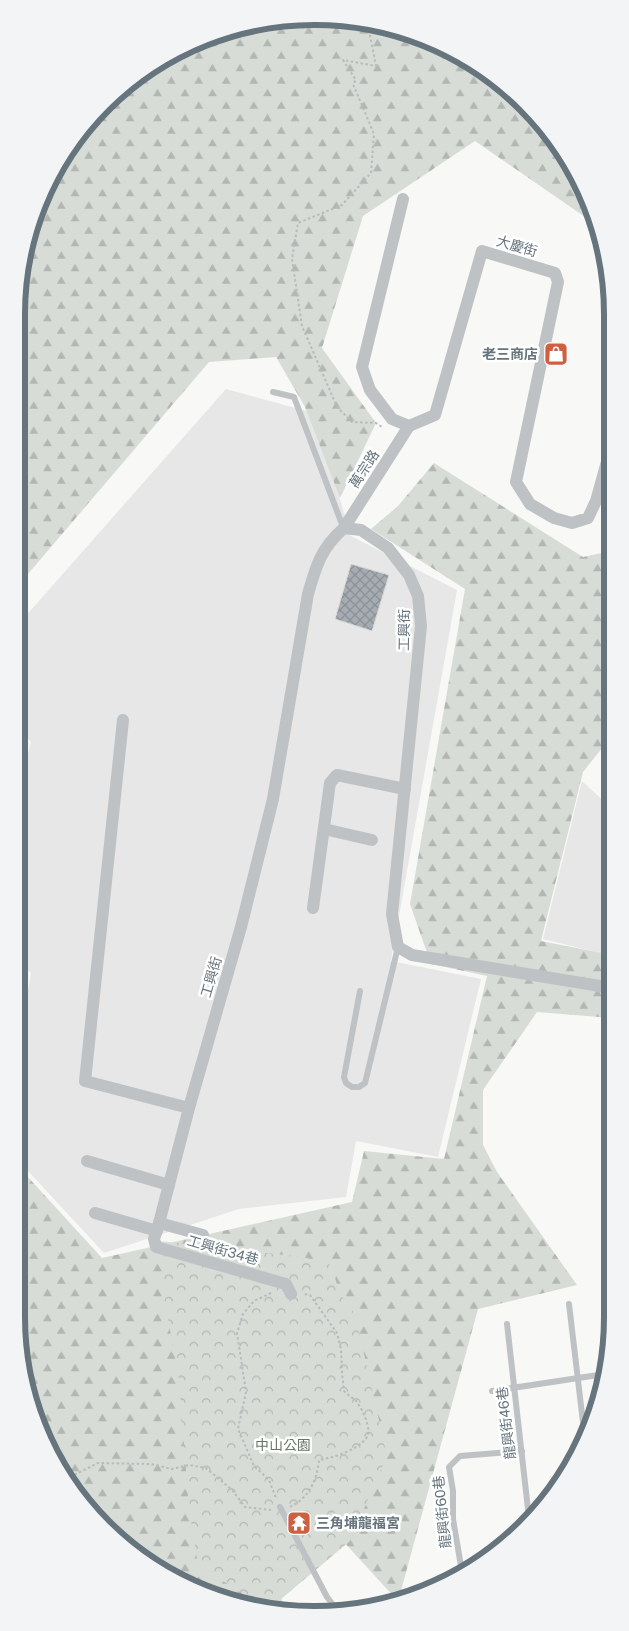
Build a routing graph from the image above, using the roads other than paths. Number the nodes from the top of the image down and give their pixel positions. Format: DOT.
graph roads {
  1 [pos="404,199"];
  2 [pos="273,392"];
  3 [pos="409,426"];
  4 [pos="604,473"];
  5 [pos="344,528"];
  6 [pos="123,720"];
  7 [pos="405,788"];
  8 [pos="324,829"];
  9 [pos="372,840"];
  10 [pos="314,908"];
  11 [pos="398,947"];
  12 [pos="604,987"];
  13 [pos="360,991"];
  14 [pos="189,1108"];
  15 [pos="86,1161"];
  16 [pos="169,1185"];
  17 [pos="95,1213"];
  18 [pos="158,1227"];
  19 [pos="203,1235"];
  20 [pos="291,1294"];
  21 [pos="569,1304"];
  22 [pos="507,1324"];
  23 [pos="598,1375"];
  24 [pos="578,1378"];
  25 [pos="514,1388"];
  26 [pos="492,1391"];
  27 [pos="583,1424"];
  28 [pos="522,1451"];
  29 [pos="280,1509"];
  30 [pos="528,1511"];
  31 [pos="461,1566"];
  32 [pos="333,1605"];
  1 -- 3 [label="street"];
  2 -- 5 [label="lane"];
  3 -- 4 [label="street, 大慶街"];
  3 -- 5 [label="street, 萬宗路"];
  5 -- 7 [label="street, 工興街"];
  5 -- 14 [label="street, 工興街"];
  6 -- 14 [label="street"];
  7 -- 8 [label="street"];
  7 -- 11 [label="street, 工興街"];
  8 -- 9 [label="street"];
  8 -- 10 [label="street"];
  11 -- 12 [label="street"];
  11 -- 13 [label="lane"];
  14 -- 16 [label="street, 工興街"];
  15 -- 16 [label="street"];
  16 -- 18 [label="street, 工興街"];
  17 -- 18 [label="street"];
  18 -- 19 [label="street"];
  18 -- 20 [label="street, 工興街34巷"];
  21 -- 24 [label="lane"];
  22 -- 25 [label="lane, 龍興街46巷"];
  23 -- 24 [label="lane"];
  24 -- 25 [label="lane"];
  24 -- 27 [label="lane"];
  25 -- 26 [label="lane"];
  25 -- 28 [label="lane, 龍興街46巷"];
  28 -- 30 [label="lane, 龍興街46巷"];
  28 -- 31 [label="lane, 龍興街60巷"];
  29 -- 32 [label="lane"];
}
